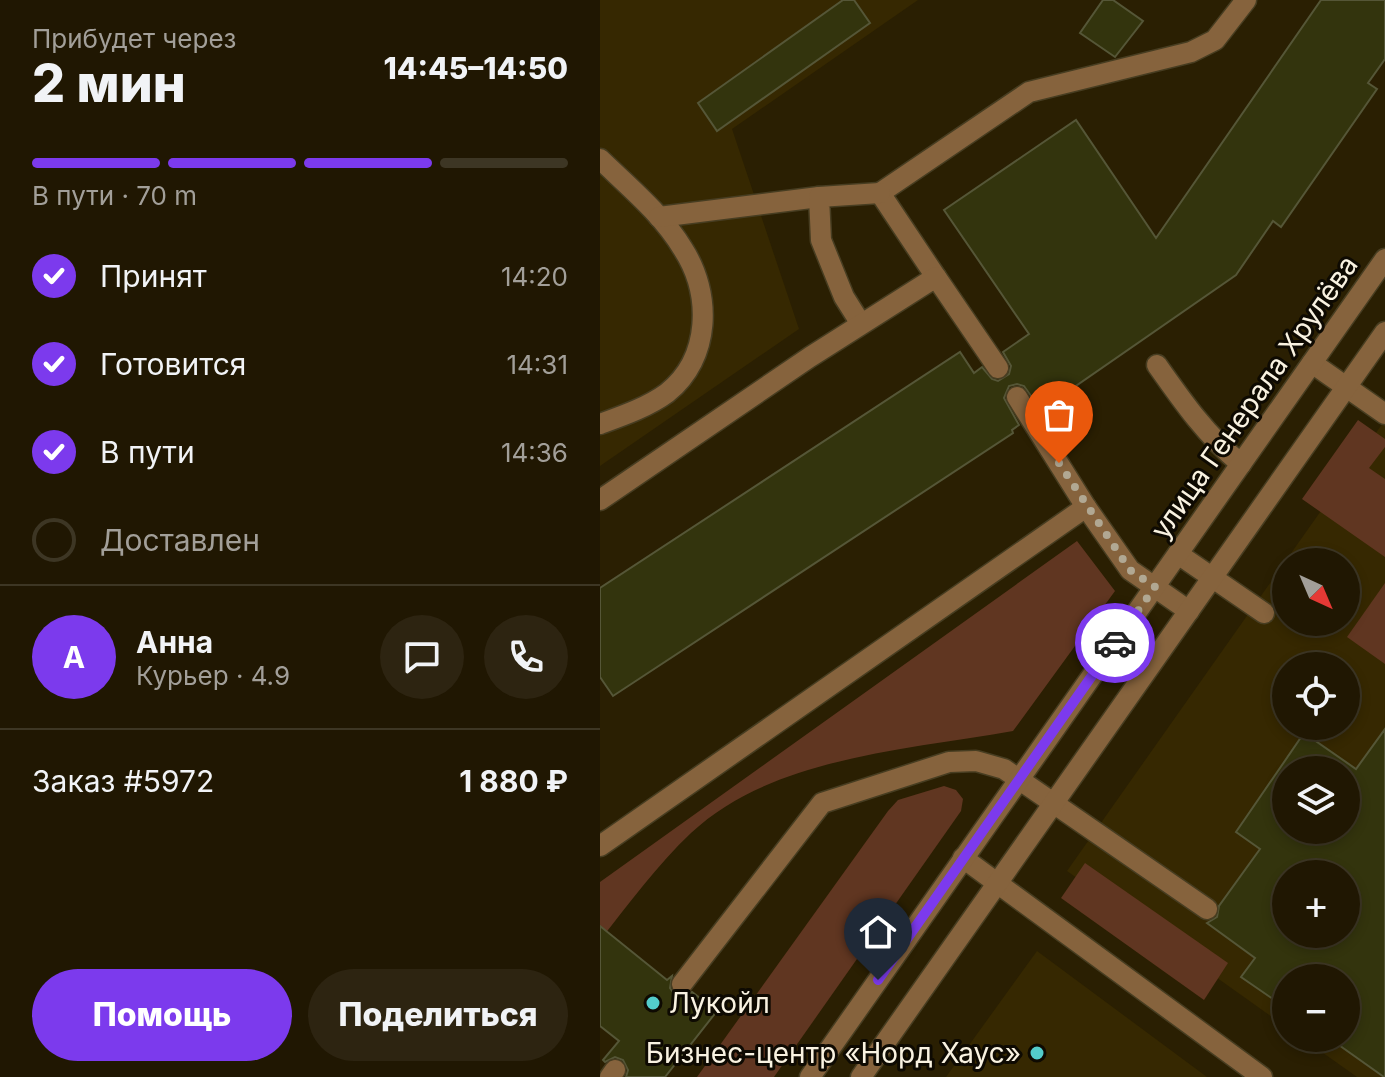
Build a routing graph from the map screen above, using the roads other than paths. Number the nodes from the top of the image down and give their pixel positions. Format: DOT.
graph roads {
  1 [pos="1246,0"];
  2 [pos="600,159"];
  3 [pos="880,193"];
  4 [pos="819,197"];
  5 [pos="659,217"];
  6 [pos="1385,259"];
  7 [pos="936,277"];
  8 [pos="861,324"];
  9 [pos="1385,332"];
  10 [pos="1312,363"];
  11 [pos="1157,365"];
  12 [pos="998,368"];
  13 [pos="1346,387"];
  14 [pos="1017,397"];
  15 [pos="1385,414"];
  16 [pos="600,424"];
  17 [pos="1241,464"];
  18 [pos="600,500"];
  19 [pos="1086,507"];
  20 [pos="1178,554"];
  21 [pos="1212,577"];
  22 [pos="1155,587"];
  23 [pos="1189,611"];
  24 [pos="1264,613"];
  25 [pos="1019,779"];
  26 [pos="1054,803"];
  27 [pos="600,846"];
  28 [pos="963,858"];
  29 [pos="998,882"];
  30 [pos="1207,909"];
  31 [pos="682,984"];
  32 [pos="810,1077"];
  33 [pos="861,1077"];
  34 [pos="1262,1077"];
  1 -- 3 [label="street"];
  2 -- 5 [label="street"];
  3 -- 4 [label="street"];
  3 -- 7 [label="street"];
  4 -- 5 [label="street"];
  4 -- 8 [label="street"];
  5 -- 16 [label="street"];
  6 -- 10 [label="street, улица Генерала Хрулёва"];
  7 -- 8 [label="street"];
  7 -- 12 [label="street"];
  8 -- 18 [label="street"];
  9 -- 13 [label="street"];
  10 -- 13 [label="street"];
  10 -- 17 [label="street, улица Генерала Хрулёва"];
  11 -- 17 [label="street"];
  13 -- 15 [label="street"];
  13 -- 21 [label="street"];
  14 -- 19 [label="street"];
  17 -- 20 [label="street, улица Генерала Хрулёва"];
  19 -- 22 [label="street"];
  19 -- 27 [label="street"];
  20 -- 21 [label="street"];
  20 -- 22 [label="street, улица Генерала Хрулёва"];
  21 -- 23 [label="street"];
  21 -- 24 [label="street"];
  22 -- 23 [label="street"];
  22 -- 25 [label="street, улица Генерала Хрулёва"];
  23 -- 26 [label="street"];
  25 -- 26 [label="street"];
  25 -- 28 [label="street, улица Генерала Хрулёва"];
  25 -- 31 [label="street"];
  26 -- 29 [label="street"];
  26 -- 30 [label="street"];
  28 -- 29 [label="street"];
  28 -- 32 [label="street, улица Генерала Хрулёва"];
  29 -- 33 [label="street"];
  29 -- 34 [label="street"];
}
